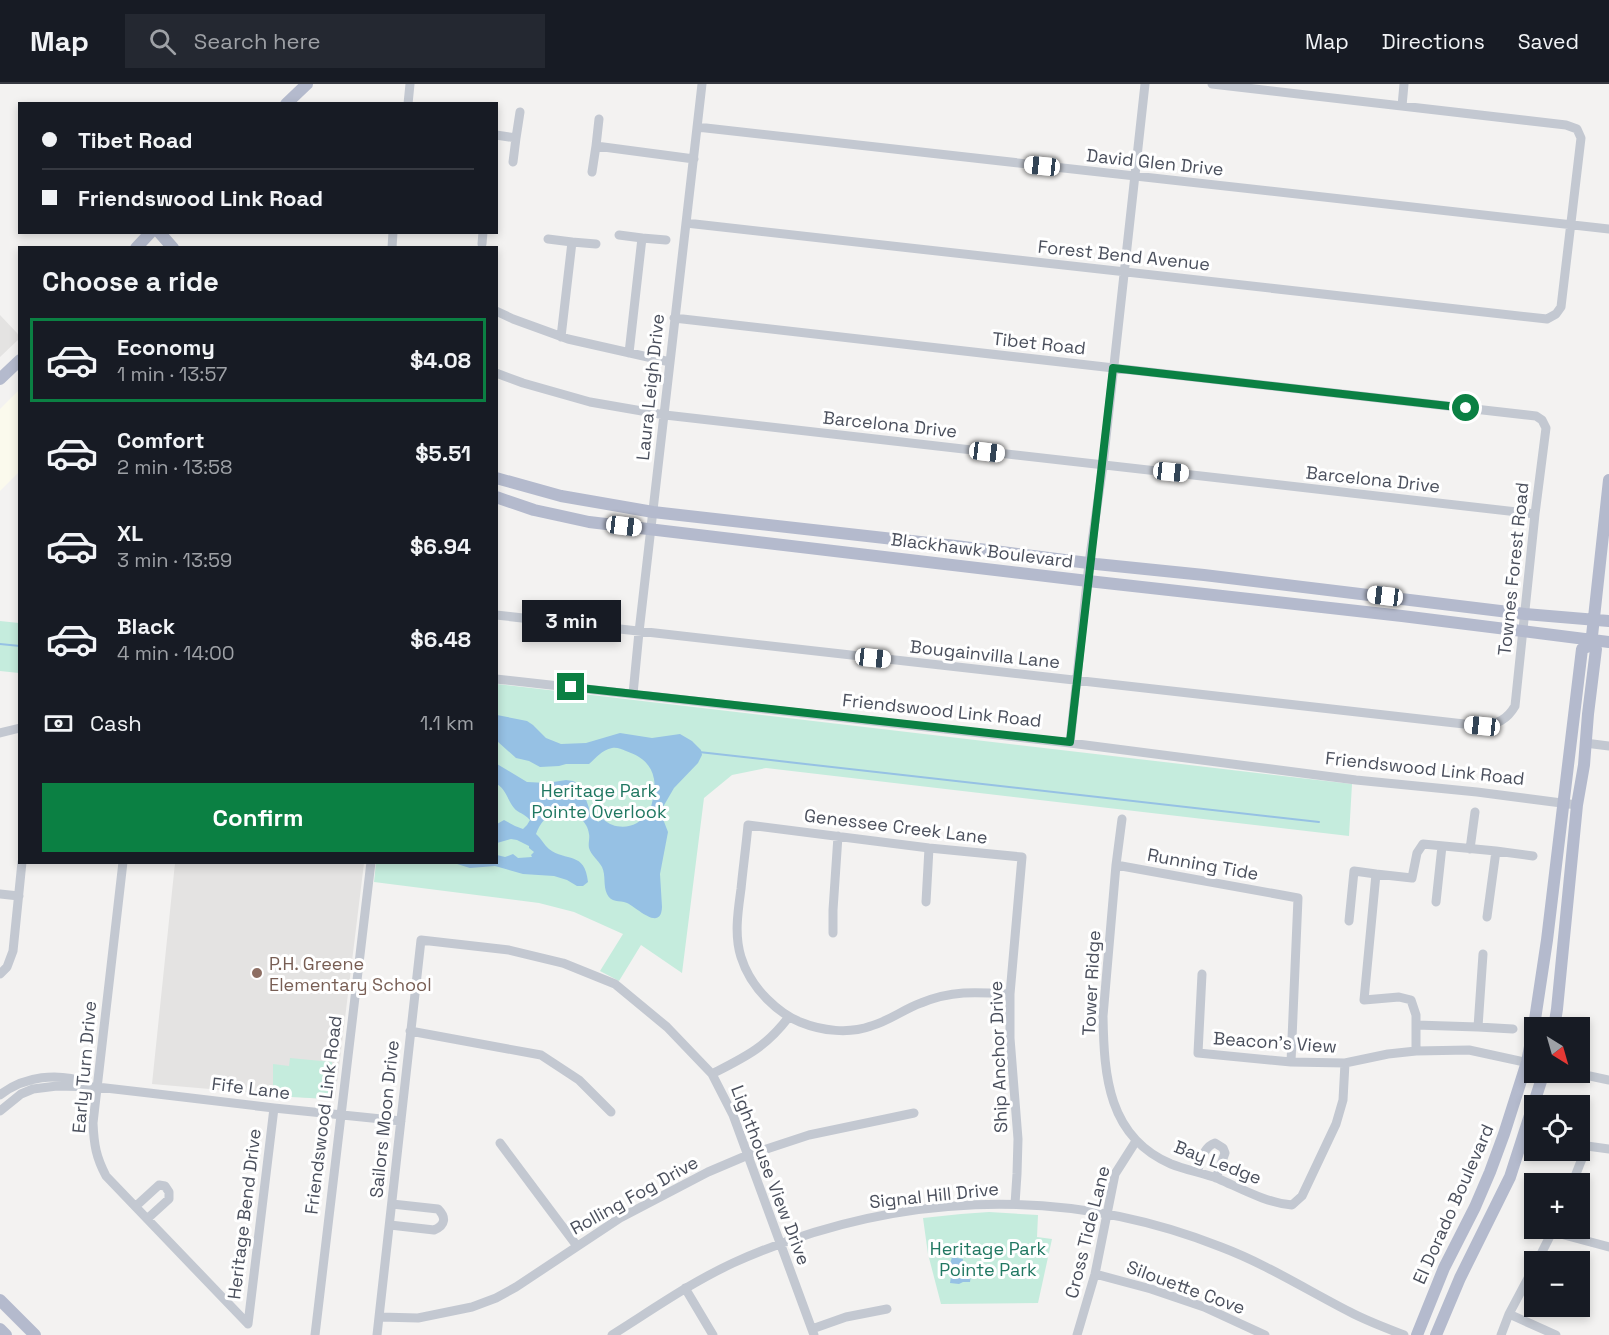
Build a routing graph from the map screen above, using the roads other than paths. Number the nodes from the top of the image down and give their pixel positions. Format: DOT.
graph roads {
  1 [pos="307,84"];
  2 [pos="410,84"];
  3 [pos="701,84"];
  4 [pos="1145,84"];
  5 [pos="1212,84"];
  6 [pos="1404,84"];
  7 [pos="288,102"];
  8 [pos="408,102"];
  9 [pos="1402,106"];
  10 [pos="520,112"];
  11 [pos="599,119"];
  12 [pos="698,127"];
  13 [pos="498,135"];
  14 [pos="516,138"];
  15 [pos="596,146"];
  16 [pos="694,159"];
  17 [pos="513,162"];
  18 [pos="592,172"];
  19 [pos="1134,176"];
  20 [pos="686,223"];
  21 [pos="1571,225"];
  22 [pos="1609,229"];
  23 [pos="161,234"];
  24 [pos="483,234"];
  25 [pos="619,235"];
  26 [pos="642,238"];
  27 [pos="548,239"];
  28 [pos="666,240"];
  29 [pos="572,242"];
  30 [pos="482,244"];
  31 [pos="596,244"];
  32 [pos="171,246"];
  33 [pos="1124,272"];
  34 [pos="498,312"];
  35 [pos="675,318"];
  36 [pos="561,337"];
  37 [pos="629,353"];
  38 [pos="18,362"];
  39 [pos="670,362"];
  40 [pos="1113,368"];
  41 [pos="498,374"];
  42 [pos="0,379"];
  43 [pos="665,415"];
  44 [pos="1542,420"];
  45 [pos="1103,465"];
  46 [pos="498,479"];
  47 [pos="1609,480"];
  48 [pos="498,498"];
  49 [pos="653,512"];
  50 [pos="1535,514"];
  51 [pos="1607,523"];
  52 [pos="651,529"];
  53 [pos="854,535"];
  54 [pos="956,546"];
  55 [pos="852,553"];
  56 [pos="1089,563"];
  57 [pos="954,565"];
  58 [pos="1204,575"];
  59 [pos="1088,580"];
  60 [pos="1306,587"];
  61 [pos="1202,593"];
  62 [pos="1405,599"];
  63 [pos="1303,604"];
  64 [pos="1526,614"];
  65 [pos="498,615"];
  66 [pos="1402,616"];
  67 [pos="1593,619"];
  68 [pos="1609,621"];
  69 [pos="1524,631"];
  70 [pos="639,632"];
  71 [pos="1591,642"];
  72 [pos="1609,642"];
  73 [pos="498,679"];
  74 [pos="1077,681"];
  75 [pos="633,694"];
  76 [pos="1504,719"];
  77 [pos="18,728"];
  78 [pos="0,733"];
  79 [pos="1070,742"];
  80 [pos="1585,743"];
  81 [pos="1609,746"];
  82 [pos="1562,802"];
  83 [pos="1577,805"];
  84 [pos="1475,812"];
  85 [pos="1122,819"];
  86 [pos="838,836"];
  87 [pos="1442,846"];
  88 [pos="929,848"];
  89 [pos="1470,849"];
  90 [pos="1496,851"];
  91 [pos="1533,856"];
  92 [pos="22,864"];
  93 [pos="123,864"];
  94 [pos="371,864"];
  95 [pos="1116,865"];
  96 [pos="1020,873"];
  97 [pos="1376,874"];
  98 [pos="0,894"];
  99 [pos="19,896"];
  100 [pos="926,902"];
  101 [pos="1436,902"];
  102 [pos="1487,917"];
  103 [pos="1349,921"];
  104 [pos="833,933"];
  105 [pos="453,943"];
  106 [pos="1483,954"];
  107 [pos="1202,974"];
  108 [pos="0,975"];
  109 [pos="1010,994"];
  110 [pos="1535,1017"];
  111 [pos="1556,1017"];
  112 [pos="788,1018"];
  113 [pos="1416,1025"];
  114 [pos="1478,1028"];
  115 [pos="1513,1029"];
  116 [pos="410,1031"];
  117 [pos="1416,1051"];
  118 [pos="1291,1062"];
  119 [pos="1524,1062"];
  120 [pos="1345,1063"];
  121 [pos="712,1074"];
  122 [pos="1590,1076"];
  123 [pos="1609,1080"];
  124 [pos="1524,1081"];
  125 [pos="1540,1083"];
  126 [pos="97,1087"];
  127 [pos="0,1095"];
  128 [pos="274,1108"];
  129 [pos="0,1111"];
  130 [pos="610,1112"];
  131 [pos="914,1113"];
  132 [pos="341,1115"];
  133 [pos="401,1121"];
  134 [pos="1136,1141"];
  135 [pos="500,1143"];
  136 [pos="1609,1149"];
  137 [pos="748,1155"];
  138 [pos="1197,1172"];
  139 [pos="1576,1173"];
  140 [pos="1216,1178"];
  141 [pos="392,1204"];
  142 [pos="1015,1204"];
  143 [pos="136,1206"];
  144 [pos="1475,1207"];
  145 [pos="1107,1214"];
  146 [pos="1491,1216"];
  147 [pos="147,1219"];
  148 [pos="390,1225"];
  149 [pos="1583,1239"];
  150 [pos="781,1243"];
  151 [pos="577,1246"];
  152 [pos="1609,1247"];
  153 [pos="1095,1274"];
  154 [pos="1524,1286"];
  155 [pos="685,1288"];
  156 [pos="0,1300"];
  157 [pos="887,1310"];
  158 [pos="1509,1314"];
  159 [pos="380,1317"];
  160 [pos="248,1324"];
  161 [pos="0,1329"];
  162 [pos="813,1332"];
  163 [pos="6,1335"];
  164 [pos="35,1335"];
  165 [pos="315,1335"];
  166 [pos="377,1335"];
  167 [pos="612,1335"];
  168 [pos="713,1335"];
  169 [pos="1077,1335"];
  170 [pos="1265,1335"];
  171 [pos="1404,1335"];
  172 [pos="1417,1335"];
  173 [pos="1436,1335"];
  174 [pos="1501,1335"];
  175 [pos="1556,1335"];
  1 -- 7 [label="main road"];
  2 -- 8 [label="street"];
  3 -- 12 [label="street, Laura Leigh Drive"];
  4 -- 19 [label="street"];
  5 -- 9 [label="street"];
  6 -- 9 [label="street"];
  9 -- 21 [label="street"];
  10 -- 14 [label="street"];
  11 -- 15 [label="street"];
  12 -- 16 [label="street, Laura Leigh Drive"];
  12 -- 19 [label="street, David Glen Drive"];
  13 -- 14 [label="street"];
  14 -- 17 [label="street"];
  15 -- 16 [label="street"];
  15 -- 18 [label="street"];
  16 -- 20 [label="street, Laura Leigh Drive"];
  19 -- 21 [label="street, David Glen Drive"];
  19 -- 33 [label="street"];
  20 -- 33 [label="street, Forest Bend Avenue"];
  20 -- 35 [label="street, Laura Leigh Drive"];
  21 -- 22 [label="street, David Glen Drive"];
  21 -- 33 [label="street, Forest Bend Avenue"];
  23 -- 32 [label="main road"];
  24 -- 30 [label="street"];
  25 -- 26 [label="street"];
  26 -- 28 [label="street"];
  26 -- 37 [label="street"];
  27 -- 29 [label="street"];
  29 -- 31 [label="street"];
  29 -- 36 [label="street"];
  33 -- 40 [label="street"];
  34 -- 36 [label="street"];
  35 -- 39 [label="street, Laura Leigh Drive"];
  35 -- 40 [label="street, Tibet Road"];
  36 -- 37 [label="street"];
  37 -- 39 [label="street"];
  38 -- 42 [label="main road"];
  39 -- 43 [label="street, Laura Leigh Drive"];
  40 -- 44 [label="street, Tibet Road"];
  40 -- 45 [label="street"];
  41 -- 43 [label="street, Barcelona Drive"];
  43 -- 45 [label="street, Barcelona Drive"];
  43 -- 49 [label="street, Laura Leigh Drive"];
  44 -- 50 [label="street, Townes Forest Road"];
  45 -- 50 [label="street, Barcelona Drive"];
  45 -- 56 [label="street"];
  46 -- 49 [label="main road, Blackhawk Boulevard"];
  47 -- 51 [label="main road"];
  48 -- 52 [label="main road, Blackhawk Boulevard"];
  49 -- 52 [label="street, Laura Leigh Drive"];
  49 -- 53 [label="main road, Blackhawk Boulevard"];
  50 -- 64 [label="street, Townes Forest Road"];
  51 -- 67 [label="main road"];
  52 -- 55 [label="main road, Blackhawk Boulevard"];
  52 -- 70 [label="street, Laura Leigh Drive"];
  53 -- 54 [label="main road, Blackhawk Boulevard"];
  53 -- 55 [label="main road"];
  54 -- 56 [label="main road, Blackhawk Boulevard"];
  54 -- 57 [label="main road"];
  55 -- 57 [label="main road, Blackhawk Boulevard"];
  56 -- 58 [label="main road, Blackhawk Boulevard"];
  56 -- 59 [label="street"];
  57 -- 59 [label="main road, Blackhawk Boulevard"];
  58 -- 60 [label="main road, Blackhawk Boulevard"];
  58 -- 61 [label="main road"];
  59 -- 61 [label="main road, Blackhawk Boulevard"];
  59 -- 74 [label="street"];
  60 -- 62 [label="main road, Blackhawk Boulevard"];
  60 -- 63 [label="main road"];
  61 -- 63 [label="main road, Blackhawk Boulevard"];
  62 -- 64 [label="main road, Blackhawk Boulevard"];
  62 -- 66 [label="main road"];
  63 -- 66 [label="main road, Blackhawk Boulevard"];
  64 -- 67 [label="main road, Blackhawk Boulevard"];
  64 -- 69 [label="street, Townes Forest Road"];
  65 -- 70 [label="street, Bougainvilla Lane"];
  66 -- 69 [label="main road, Blackhawk Boulevard"];
  67 -- 68 [label="main road, Blackhawk Boulevard"];
  67 -- 71 [label="main road"];
  69 -- 71 [label="main road, Blackhawk Boulevard"];
  69 -- 76 [label="street, Townes Forest Road"];
  70 -- 74 [label="street, Bougainvilla Lane"];
  70 -- 75 [label="street, Laura Leigh Drive"];
  71 -- 72 [label="main road, Blackhawk Boulevard"];
  71 -- 80 [label="main road"];
  71 -- 82 [label="main road"];
  73 -- 75 [label="street, Friendswood Link Road"];
  74 -- 76 [label="street, Bougainvilla Lane"];
  74 -- 79 [label="street"];
  75 -- 79 [label="street, Friendswood Link Road"];
  77 -- 78 [label="street"];
  79 -- 82 [label="street, Friendswood Link Road"];
  80 -- 81 [label="street"];
  80 -- 83 [label="main road"];
  82 -- 83 [label="street, Friendswood Link Road"];
  82 -- 110 [label="main road, El Dorado Boulevard"];
  83 -- 111 [label="main road"];
  84 -- 89 [label="street"];
  85 -- 95 [label="street, Tower Ridge"];
  86 -- 88 [label="street, Genessee Creek Lane"];
  86 -- 104 [label="street"];
  86 -- 112 [label="street, Genessee Creek Lane"];
  87 -- 89 [label="street"];
  87 -- 97 [label="street"];
  87 -- 101 [label="street"];
  88 -- 96 [label="street, Genessee Creek Lane"];
  88 -- 100 [label="street"];
  89 -- 90 [label="street"];
  90 -- 91 [label="street"];
  90 -- 102 [label="street"];
  92 -- 99 [label="street"];
  93 -- 126 [label="street, Early Turn Drive"];
  94 -- 132 [label="street, Friendswood Link Road"];
  95 -- 118 [label="street, Running Tide"];
  95 -- 134 [label="street, Tower Ridge"];
  96 -- 109 [label="street, Ship Anchor Drive"];
  97 -- 103 [label="street"];
  97 -- 113 [label="street"];
  98 -- 99 [label="street"];
  99 -- 108 [label="street"];
  105 -- 116 [label="street, Sailors Moon Drive"];
  105 -- 121 [label="street, Lighthouse View Drive"];
  106 -- 114 [label="street"];
  107 -- 118 [label="street, Beacon's View"];
  109 -- 112 [label="street"];
  109 -- 142 [label="street, Ship Anchor Drive"];
  112 -- 121 [label="street"];
  113 -- 114 [label="street"];
  113 -- 117 [label="street"];
  114 -- 115 [label="street"];
  116 -- 130 [label="street"];
  116 -- 133 [label="street, Sailors Moon Drive"];
  117 -- 119 [label="street, Beacon's View"];
  117 -- 120 [label="street, Beacon's View"];
  118 -- 120 [label="street, Beacon's View"];
  120 -- 140 [label="street, Bay Ledge"];
  121 -- 137 [label="street, Lighthouse View Drive"];
  122 -- 123 [label="street"];
  124 -- 144 [label="main road, El Dorado Boulevard"];
  125 -- 146 [label="main road, El Dorado Boulevard"];
  126 -- 127 [label="street, Fife Lane"];
  126 -- 128 [label="street, Fife Lane"];
  126 -- 129 [label="street, Fife Lane"];
  126 -- 143 [label="street, Early Turn Drive"];
  128 -- 132 [label="street, Fife Lane"];
  128 -- 160 [label="street, Heritage Bend Drive"];
  131 -- 137 [label="street, Rolling Fog Drive"];
  132 -- 133 [label="street, Fife Lane"];
  132 -- 165 [label="street, Friendswood Link Road"];
  133 -- 141 [label="street, Sailors Moon Drive"];
  134 -- 138 [label="street, Bay Ledge"];
  134 -- 145 [label="street, Cross Tide Lane"];
  135 -- 151 [label="street"];
  136 -- 139 [label="street"];
  137 -- 150 [label="street, Lighthouse View Drive"];
  137 -- 151 [label="street, Rolling Fog Drive"];
  138 -- 140 [label="street, Bay Ledge"];
  138 -- 140 [label="street"];
  141 -- 148 [label="street, Sailors Moon Drive"];
  141 -- 148 [label="street"];
  142 -- 145 [label="street, Signal Hill Drive"];
  142 -- 150 [label="street, Signal Hill Drive"];
  143 -- 147 [label="street, Early Turn Drive"];
  143 -- 147 [label="street"];
  144 -- 146 [label="main road"];
  144 -- 172 [label="main road, El Dorado Boulevard"];
  145 -- 153 [label="street, Cross Tide Lane"];
  145 -- 171 [label="street, Signal Hill Drive"];
  146 -- 173 [label="main road, El Dorado Boulevard"];
  147 -- 160 [label="street, Early Turn Drive"];
  148 -- 159 [label="street, Sailors Moon Drive"];
  149 -- 152 [label="street"];
  150 -- 155 [label="street, Signal Hill Drive"];
  150 -- 162 [label="street, Lighthouse View Drive"];
  151 -- 159 [label="street, Rolling Fog Drive"];
  153 -- 169 [label="street, Cross Tide Lane"];
  153 -- 170 [label="street, Silouette Cove"];
  154 -- 158 [label="street"];
  155 -- 167 [label="street, Signal Hill Drive"];
  155 -- 168 [label="street"];
  156 -- 164 [label="main road"];
  157 -- 162 [label="street"];
  158 -- 174 [label="street"];
  158 -- 175 [label="street"];
  159 -- 166 [label="street, Sailors Moon Drive"];
  161 -- 163 [label="main road"];
}
